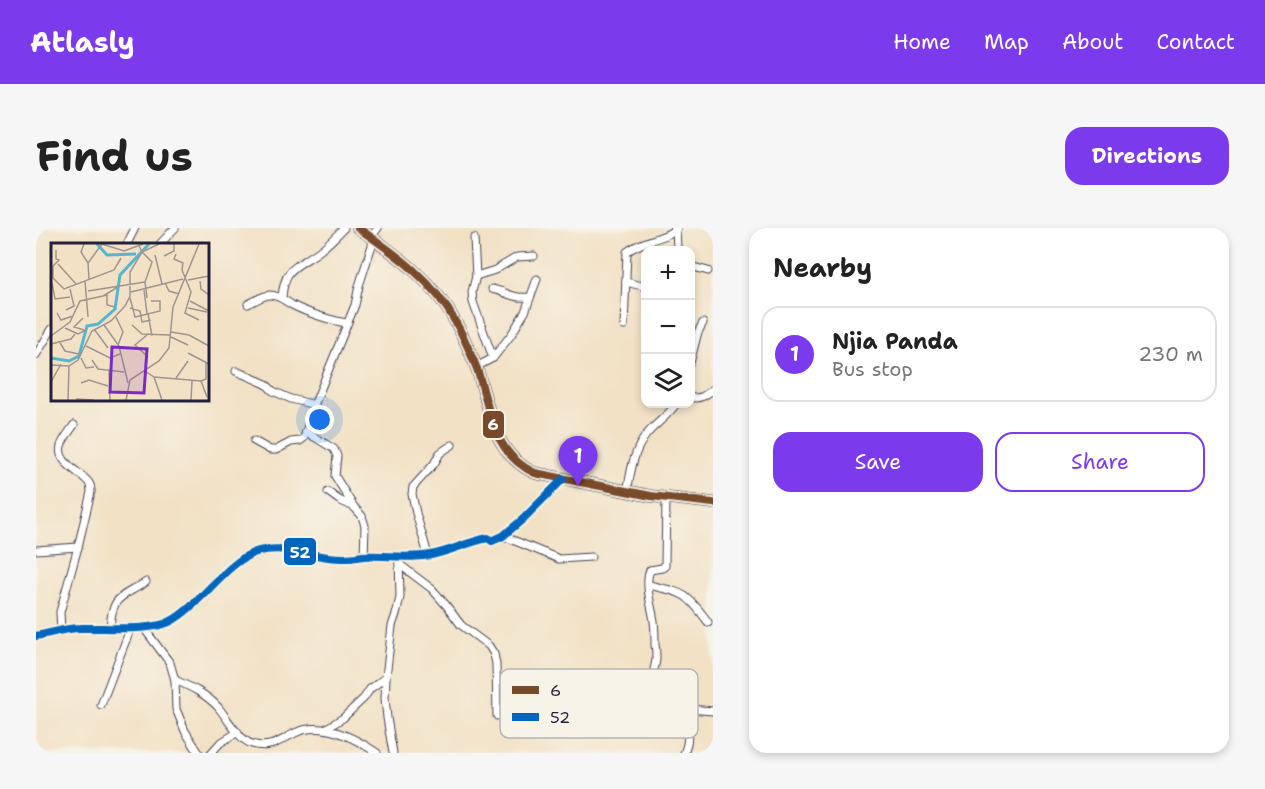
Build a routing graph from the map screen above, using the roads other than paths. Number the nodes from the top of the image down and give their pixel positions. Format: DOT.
graph roads {
  1 [pos="135,228"];
  2 [pos="175,228"];
  3 [pos="344,228"];
  4 [pos="358,228"];
  5 [pos="676,229"];
  6 [pos="374,235"];
  7 [pos="474,238"];
  8 [pos="128,243"];
  9 [pos="161,243"];
  10 [pos="676,246"];
  11 [pos="534,256"];
  12 [pos="695,267"];
  13 [pos="708,271"];
  14 [pos="476,276"];
  15 [pos="537,279"];
  16 [pos="626,282"];
  17 [pos="641,286"];
  18 [pos="492,289"];
  19 [pos="530,297"];
  20 [pos="282,298"];
  21 [pos="248,304"];
  22 [pos="347,323"];
  23 [pos="703,324"];
  24 [pos="624,326"];
  25 [pos="51,331"];
  26 [pos="692,354"];
  27 [pos="36,355"];
  28 [pos="493,358"];
  29 [pos="476,367"];
  30 [pos="236,371"];
  31 [pos="713,389"];
  32 [pos="695,399"];
  33 [pos="315,405"];
  34 [pos="673,408"];
  35 [pos="74,425"];
  36 [pos="306,432"];
  37 [pos="254,441"];
  38 [pos="452,446"];
  39 [pos="562,479"];
  40 [pos="328,492"];
  41 [pos="627,492"];
  42 [pos="666,498"];
  43 [pos="713,503"];
  44 [pos="354,507"];
  45 [pos="503,536"];
  46 [pos="78,547"];
  47 [pos="36,550"];
  48 [pos="428,555"];
  49 [pos="363,556"];
  50 [pos="591,557"];
  51 [pos="399,561"];
  52 [pos="146,582"];
  53 [pos="649,585"];
  54 [pos="708,622"];
  55 [pos="131,627"];
  56 [pos="143,627"];
  57 [pos="110,628"];
  58 [pos="60,631"];
  59 [pos="36,636"];
  60 [pos="654,669"];
  61 [pos="386,676"];
  62 [pos="175,680"];
  63 [pos="101,705"];
  64 [pos="698,710"];
  65 [pos="713,711"];
  66 [pos="497,716"];
  67 [pos="325,729"];
  68 [pos="238,732"];
  69 [pos="687,738"];
  70 [pos="713,751"];
  71 [pos="199,753"];
  72 [pos="211,753"];
  73 [pos="377,753"];
  74 [pos="393,753"];
  75 [pos="684,753"];
  76 [pos="706,753"];
  1 -- 8 [label="street"];
  2 -- 9 [label="street"];
  3 -- 20 [label="street"];
  4 -- 6 [label="street"];
  5 -- 10 [label="street"];
  5 -- 16 [label="street"];
  6 -- 22 [label="street"];
  6 -- 29 [label="street"];
  7 -- 14 [label="street"];
  11 -- 14 [label="street"];
  12 -- 13 [label="street"];
  14 -- 28 [label="street"];
  15 -- 19 [label="street"];
  16 -- 17 [label="street"];
  16 -- 24 [label="street"];
  18 -- 19 [label="street"];
  19 -- 28 [label="street"];
  20 -- 21 [label="street"];
  20 -- 22 [label="street"];
  22 -- 33 [label="street"];
  23 -- 26 [label="street"];
  25 -- 27 [label="street"];
  28 -- 29 [label="street"];
  29 -- 39 [label="street"];
  30 -- 33 [label="street"];
  31 -- 32 [label="street"];
  33 -- 36 [label="street"];
  34 -- 41 [label="street"];
  35 -- 46 [label="street"];
  36 -- 37 [label="street"];
  36 -- 44 [label="street"];
  38 -- 48 [label="street"];
  39 -- 41 [label="street"];
  39 -- 45 [label="street"];
  40 -- 44 [label="street"];
  41 -- 42 [label="street"];
  42 -- 43 [label="street"];
  42 -- 53 [label="street"];
  44 -- 49 [label="street"];
  45 -- 48 [label="street"];
  45 -- 50 [label="street"];
  46 -- 47 [label="street"];
  46 -- 58 [label="street"];
  48 -- 51 [label="street"];
  49 -- 51 [label="street"];
  49 -- 56 [label="street"];
  51 -- 61 [label="street"];
  51 -- 66 [label="street"];
  52 -- 57 [label="street"];
  53 -- 54 [label="street"];
  53 -- 60 [label="street"];
  55 -- 56 [label="street"];
  55 -- 57 [label="street"];
  55 -- 63 [label="street"];
  56 -- 62 [label="street"];
  57 -- 58 [label="street"];
  58 -- 59 [label="street"];
  61 -- 67 [label="street"];
  61 -- 74 [label="street"];
  62 -- 68 [label="street"];
  62 -- 71 [label="street"];
  64 -- 65 [label="street"];
  67 -- 68 [label="street"];
  67 -- 73 [label="street"];
  68 -- 72 [label="street"];
  69 -- 75 [label="street"];
  70 -- 76 [label="street"];
}
